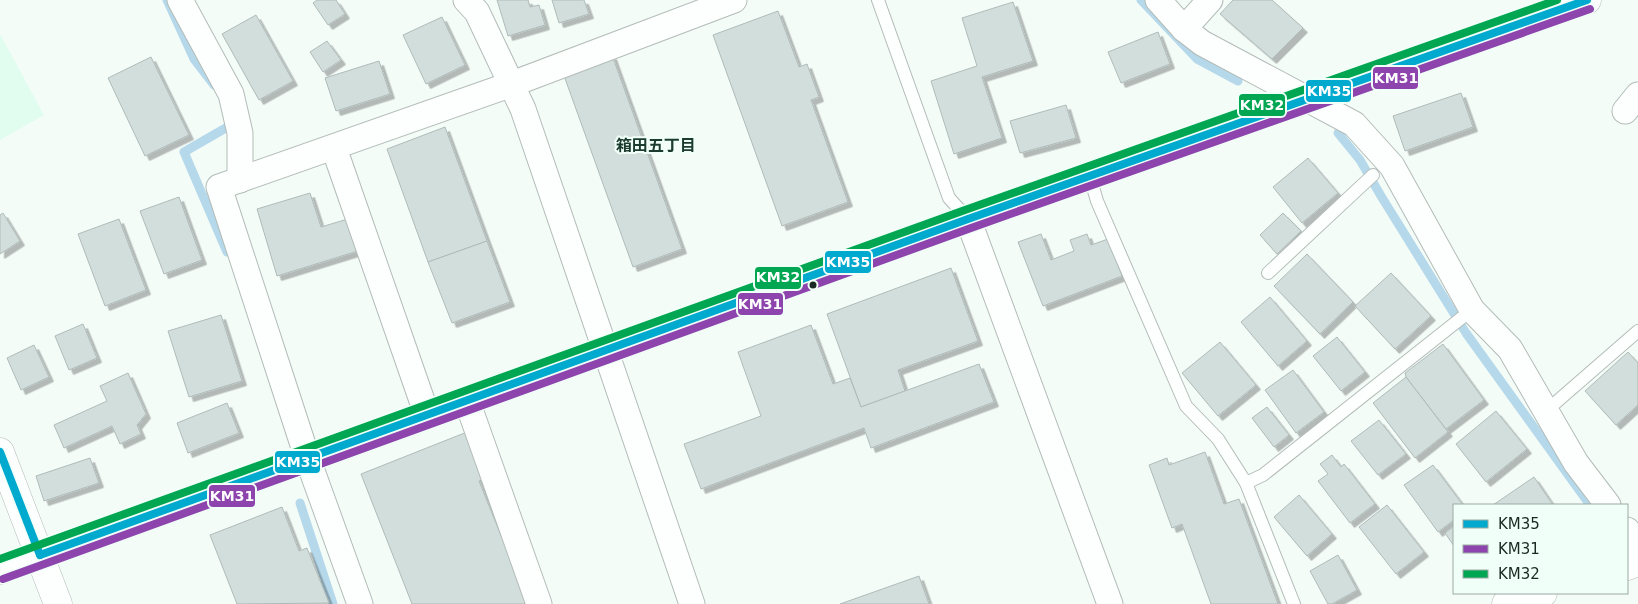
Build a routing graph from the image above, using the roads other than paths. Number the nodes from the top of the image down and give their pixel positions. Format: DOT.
graph roads {
  1 [pos="180,0"];
  2 [pos="466,0"];
  3 [pos="734,0"];
  4 [pos="878,0"];
  5 [pos="1158,0"];
  6 [pos="1210,0"];
  7 [pos="1587,0"];
  8 [pos="1184,29"];
  9 [pos="512,84"];
  10 [pos="1307,98"];
  11 [pos="334,148"];
  12 [pos="1382,171"];
  13 [pos="1090,177"];
  14 [pos="240,180"];
  15 [pos="968,219"];
  16 [pos="1268,273"];
  17 [pos="1470,311"];
  18 [pos="1638,331"];
  19 [pos="604,350"];
  20 [pos="467,401"];
  21 [pos="1546,411"];
  22 [pos="427,415"];
  23 [pos="0,452"];
  24 [pos="307,457"];
  25 [pos="1246,483"];
  26 [pos="1607,504"];
  27 [pos="1628,531"];
  28 [pos="1638,545"];
  29 [pos="40,555"];
  30 [pos="0,570"];
  31 [pos="1540,594"];
  32 [pos="58,604"];
  33 [pos="360,604"];
  34 [pos="540,604"];
  35 [pos="692,604"];
  36 [pos="1110,604"];
  37 [pos="1294,604"];
  38 [pos="1506,604"];
  1 -- 14 [label="street"];
  2 -- 9 [label="street"];
  3 -- 9 [label="street"];
  4 -- 15 [label="lane"];
  5 -- 8 [label="street"];
  6 -- 8 [label="street"];
  7 -- 10 [label="street"];
  8 -- 10 [label="street"];
  9 -- 11 [label="street"];
  9 -- 19 [label="street"];
  10 -- 12 [label="street"];
  10 -- 13 [label="street"];
  11 -- 14 [label="street"];
  11 -- 22 [label="street"];
  12 -- 16 [label="lane"];
  12 -- 17 [label="street"];
  13 -- 15 [label="street"];
  13 -- 25 [label="lane"];
  14 -- 24 [label="street"];
  15 -- 19 [label="street"];
  15 -- 36 [label="street"];
  17 -- 21 [label="street"];
  17 -- 25 [label="lane"];
  18 -- 21 [label="lane"];
  19 -- 20 [label="street"];
  19 -- 35 [label="street"];
  20 -- 22 [label="street"];
  20 -- 34 [label="street"];
  21 -- 26 [label="street"];
  22 -- 24 [label="street"];
  23 -- 29 [label="street"];
  24 -- 29 [label="street"];
  24 -- 33 [label="street"];
  25 -- 37 [label="lane"];
  27 -- 28 [label="street"];
  29 -- 30 [label="street"];
  29 -- 32 [label="street"];
  31 -- 38 [label="street"];
}
